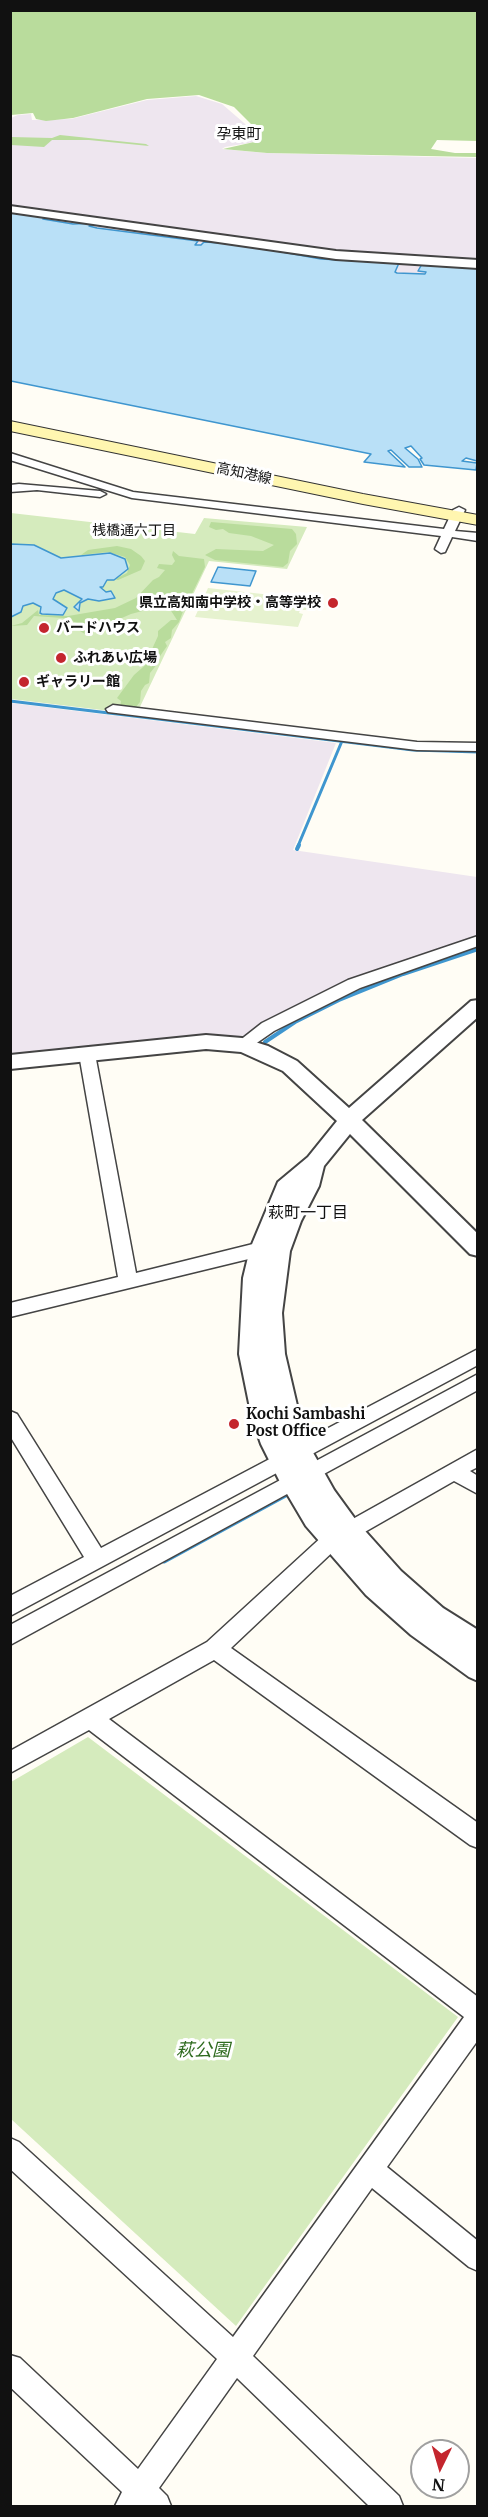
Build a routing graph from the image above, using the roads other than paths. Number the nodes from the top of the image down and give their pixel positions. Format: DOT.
graph roads {
  1 [pos="10,210"];
  2 [pos="477,264"];
  3 [pos="10,419"];
  4 [pos="10,426"];
  5 [pos="10,456"];
  6 [pos="10,489"];
  7 [pos="123,493"];
  8 [pos="477,513"];
  9 [pos="458,514"];
  10 [pos="477,520"];
  11 [pos="308,527"];
  12 [pos="477,537"];
  13 [pos="445,542"];
  14 [pos="112,709"];
  15 [pos="477,747"];
  16 [pos="477,942"];
  17 [pos="473,1015"];
  18 [pos="242,1045"];
  19 [pos="87,1054"];
  20 [pos="10,1062"];
  21 [pos="349,1120"];
  22 [pos="477,1248"];
  23 [pos="270,1250"];
  24 [pos="128,1281"];
  25 [pos="10,1310"];
  26 [pos="477,1356"];
  27 [pos="477,1381"];
  28 [pos="10,1419"];
  29 [pos="477,1457"];
  30 [pos="296,1467"];
  31 [pos="454,1471"];
  32 [pos="477,1486"];
  33 [pos="340,1535"];
  34 [pos="96,1560"];
  35 [pos="10,1607"];
  36 [pos="10,1636"];
  37 [pos="477,1644"];
  38 [pos="215,1649"];
  39 [pos="477,1669"];
  40 [pos="90,1717"];
  41 [pos="10,1763"];
  42 [pos="477,1837"];
  43 [pos="477,2012"];
  44 [pos="477,2018"];
  45 [pos="10,2151"];
  46 [pos="369,2169"];
  47 [pos="477,2258"];
  48 [pos="236,2358"];
  49 [pos="10,2368"];
  50 [pos="142,2501"];
  51 [pos="389,2506"];
  1 -- 2 [label="street"];
  3 -- 9 [label="main road, 高知港線"];
  4 -- 9 [label="main road, 高知港線"];
  5 -- 7 [label="street"];
  6 -- 7 [label="street"];
  7 -- 13 [label="street"];
  8 -- 9 [label="main road, 高知港線"];
  9 -- 10 [label="main road, 高知港線"];
  9 -- 13 [label="street"];
  11 -- 13 [label="street"];
  12 -- 13 [label="street"];
  14 -- 15 [label="street"];
  16 -- 18 [label="street"];
  17 -- 21 [label="street"];
  18 -- 19 [label="street"];
  18 -- 21 [label="street"];
  19 -- 20 [label="street"];
  19 -- 24 [label="street"];
  21 -- 22 [label="street"];
  21 -- 23 [label="street"];
  23 -- 24 [label="street"];
  23 -- 30 [label="street"];
  24 -- 25 [label="street"];
  26 -- 30 [label="street"];
  27 -- 30 [label="street"];
  28 -- 34 [label="street"];
  29 -- 31 [label="street"];
  30 -- 33 [label="street"];
  30 -- 34 [label="street"];
  30 -- 36 [label="street"];
  31 -- 32 [label="street"];
  31 -- 33 [label="street"];
  33 -- 37 [label="street"];
  33 -- 38 [label="street"];
  33 -- 39 [label="street"];
  34 -- 35 [label="street"];
  38 -- 40 [label="street"];
  38 -- 42 [label="street"];
  40 -- 41 [label="street"];
  40 -- 43 [label="street"];
  44 -- 46 [label="street"];
  45 -- 48 [label="street"];
  46 -- 47 [label="street"];
  46 -- 48 [label="street"];
  48 -- 50 [label="street"];
  48 -- 51 [label="street"];
  49 -- 50 [label="street"];
}
